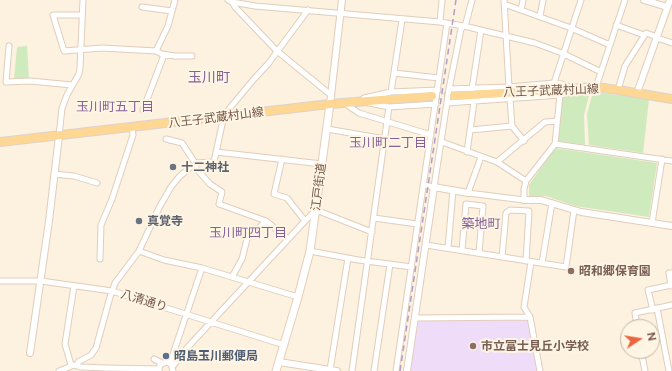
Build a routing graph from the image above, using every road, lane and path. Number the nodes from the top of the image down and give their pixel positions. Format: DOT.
graph roads {
  1 [pos="83,0"];
  2 [pos="175,0"];
  3 [pos="342,0"];
  4 [pos="442,0"];
  5 [pos="472,0"];
  6 [pos="523,0"];
  7 [pos="543,0"];
  8 [pos="581,0"];
  9 [pos="625,0"];
  10 [pos="644,0"];
  11 [pos="670,0"];
  12 [pos="230,1"];
  13 [pos="504,2"];
  14 [pos="142,7"];
  15 [pos="667,7"];
  16 [pos="308,10"];
  17 [pos="521,10"];
  18 [pos="172,11"];
  19 [pos="341,14"];
  20 [pos="82,15"];
  21 [pos="540,16"];
  22 [pos="402,20"];
  23 [pos="440,22"];
  24 [pos="447,23"];
  25 [pos="616,25"];
  26 [pos="464,26"];
  27 [pos="571,28"];
  28 [pos="481,30"];
  29 [pos="644,35"];
  30 [pos="506,36"];
  31 [pos="657,37"];
  32 [pos="672,43"];
  33 [pos="610,45"];
  34 [pos="8,46"];
  35 [pos="81,50"];
  36 [pos="156,51"];
  37 [pos="277,51"];
  38 [pos="562,53"];
  39 [pos="164,55"];
  40 [pos="192,56"];
  41 [pos="601,72"];
  42 [pos="394,73"];
  43 [pos="440,78"];
  44 [pos="554,83"];
  45 [pos="72,85"];
  46 [pos="509,87"];
  47 [pos="592,87"];
  48 [pos="572,88"];
  49 [pos="472,89"];
  50 [pos="438,90"];
  51 [pos="618,90"];
  52 [pos="391,92"];
  53 [pos="452,92"];
  54 [pos="637,93"];
  55 [pos="560,95"];
  56 [pos="510,99"];
  57 [pos="672,99"];
  58 [pos="330,100"];
  59 [pos="434,100"];
  60 [pos="360,102"];
  61 [pos="474,102"];
  62 [pos="343,103"];
  63 [pos="447,103"];
  64 [pos="389,107"];
  65 [pos="143,110"];
  66 [pos="225,116"];
  67 [pos="387,122"];
  68 [pos="557,122"];
  69 [pos="512,126"];
  70 [pos="132,127"];
  71 [pos="327,129"];
  72 [pos="470,130"];
  73 [pos="431,135"];
  74 [pos="59,136"];
  75 [pos="166,139"];
  76 [pos="385,139"];
  77 [pos="524,140"];
  78 [pos="0,142"];
  79 [pos="442,142"];
  80 [pos="555,144"];
  81 [pos="216,152"];
  82 [pos="467,152"];
  83 [pos="481,157"];
  84 [pos="282,159"];
  85 [pos="662,159"];
  86 [pos="672,161"];
  87 [pos="497,162"];
  88 [pos="195,163"];
  89 [pos="322,164"];
  90 [pos="54,174"];
  91 [pos="526,181"];
  92 [pos="97,183"];
  93 [pos="424,186"];
  94 [pos="434,187"];
  95 [pos="453,190"];
  96 [pos="468,193"];
  97 [pos="524,200"];
  98 [pos="552,203"];
  99 [pos="316,210"];
  100 [pos="574,210"];
  101 [pos="374,218"];
  102 [pos="266,221"];
  103 [pos="305,221"];
  104 [pos="652,223"];
  105 [pos="417,224"];
  106 [pos="672,226"];
  107 [pos="372,232"];
  108 [pos="288,239"];
  109 [pos="426,245"];
  110 [pos="448,248"];
  111 [pos="462,250"];
  112 [pos="139,251"];
  113 [pos="310,251"];
  114 [pos="479,253"];
  115 [pos="502,257"];
  116 [pos="348,258"];
  117 [pos="100,259"];
  118 [pos="368,261"];
  119 [pos="528,261"];
  120 [pos="542,263"];
  121 [pos="390,264"];
  122 [pos="412,267"];
  123 [pos="202,268"];
  124 [pos="672,273"];
  125 [pos="232,277"];
  126 [pos="0,281"];
  127 [pos="40,281"];
  128 [pos="248,282"];
  129 [pos="74,286"];
  130 [pos="672,286"];
  131 [pos="112,291"];
  132 [pos="298,298"];
  133 [pos="672,305"];
  134 [pos="655,309"];
  135 [pos="186,314"];
  136 [pos="530,317"];
  137 [pos="415,318"];
  138 [pos="636,319"];
  139 [pos="211,322"];
  140 [pos="284,345"];
  141 [pos="30,353"];
  142 [pos="643,359"];
  143 [pos="154,360"];
  144 [pos="279,362"];
  145 [pos="162,363"];
  146 [pos="74,366"];
  147 [pos="172,366"];
  148 [pos="159,370"];
  149 [pos="333,370"];
  150 [pos="59,371"];
  151 [pos="276,371"];
  152 [pos="352,371"];
  153 [pos="374,371"];
  154 [pos="396,371"];
  155 [pos="407,371"];
  156 [pos="540,371"];
  157 [pos="645,371"];
  158 [pos="669,371"];
  1 -- 20 [label="street"];
  2 -- 18 [label="street"];
  3 -- 19 [label="street, 江戸街道"];
  4 -- 23 [label="street"];
  5 -- 26 [label="street"];
  6 -- 17 [label="street"];
  7 -- 21 [label="street"];
  8 -- 27 [label="street"];
  9 -- 25 [label="street"];
  10 -- 15 [label="street"];
  11 -- 15 [label="street"];
  12 -- 16 [label="street"];
  12 -- 37 [label="street"];
  13 -- 17 [label="street"];
  13 -- 30 [label="street"];
  14 -- 18 [label="street"];
  15 -- 31 [label="street"];
  16 -- 19 [label="street"];
  16 -- 37 [label="street"];
  17 -- 21 [label="street"];
  18 -- 36 [label="street"];
  19 -- 22 [label="street"];
  19 -- 58 [label="street, 江戸街道"];
  20 -- 35 [label="street"];
  20 -- 35 [label="street"];
  21 -- 27 [label="street"];
  22 -- 23 [label="street"];
  22 -- 42 [label="street"];
  23 -- 24 [label="street"];
  24 -- 26 [label="street"];
  24 -- 43 [label="street"];
  25 -- 29 [label="street"];
  25 -- 33 [label="street"];
  26 -- 28 [label="street"];
  26 -- 53 [label="street"];
  27 -- 33 [label="street"];
  27 -- 38 [label="street"];
  28 -- 30 [label="street"];
  28 -- 49 [label="street"];
  29 -- 31 [label="street"];
  29 -- 51 [label="street"];
  30 -- 38 [label="street"];
  30 -- 46 [label="street"];
  31 -- 32 [label="street"];
  31 -- 54 [label="street"];
  33 -- 41 [label="street"];
  34 -- 45 [label="street"];
  35 -- 36 [label="street"];
  35 -- 45 [label="street"];
  36 -- 39 [label="street"];
  37 -- 58 [label="street"];
  37 -- 66 [label="street"];
  38 -- 41 [label="street"];
  38 -- 44 [label="street"];
  39 -- 40 [label="street"];
  39 -- 65 [label="street"];
  41 -- 47 [label="street"];
  42 -- 43 [label="street"];
  42 -- 52 [label="street"];
  43 -- 50 [label="street"];
  44 -- 46 [label="street"];
  44 -- 48 [label="street"];
  45 -- 74 [label="street"];
  46 -- 49 [label="street"];
  47 -- 48 [label="main road, 八王子武蔵村山線"];
  47 -- 51 [label="main road, 八王子武蔵村山線"];
  47 -- 55 [label="street"];
  48 -- 53 [label="main road, 八王子武蔵村山線"];
  49 -- 53 [label="street"];
  50 -- 52 [label="street"];
  50 -- 59 [label="street"];
  51 -- 54 [label="main road, 八王子武蔵村山線"];
  52 -- 60 [label="street"];
  53 -- 63 [label="street"];
  54 -- 57 [label="main road, 八王子武蔵村山線"];
  55 -- 56 [label="street"];
  55 -- 68 [label="street"];
  56 -- 61 [label="street"];
  56 -- 69 [label="street"];
  58 -- 62 [label="main road, 八王子武蔵村山線"];
  58 -- 66 [label="main road, 八王子武蔵村山線"];
  58 -- 71 [label="main road, 江戸街道"];
  59 -- 60 [label="main road, 八王子武蔵村山線"];
  59 -- 64 [label="street"];
  59 -- 73 [label="street"];
  60 -- 62 [label="main road, 八王子武蔵村山線"];
  60 -- 64 [label="street"];
  61 -- 63 [label="street"];
  61 -- 72 [label="street"];
  62 -- 67 [label="street"];
  63 -- 79 [label="street"];
  64 -- 67 [label="street"];
  66 -- 70 [label="main road, 八王子武蔵村山線"];
  66 -- 81 [label="street"];
  67 -- 73 [label="street"];
  67 -- 76 [label="street"];
  68 -- 77 [label="street"];
  68 -- 80 [label="street"];
  69 -- 72 [label="street"];
  69 -- 77 [label="street"];
  70 -- 74 [label="main road, 八王子武蔵村山線"];
  70 -- 117 [label="street"];
  71 -- 76 [label="street"];
  71 -- 89 [label="main road, 江戸街道"];
  72 -- 82 [label="street"];
  73 -- 93 [label="street"];
  74 -- 78 [label="main road, 八王子武蔵村山線"];
  74 -- 90 [label="street"];
  75 -- 88 [label="street"];
  76 -- 101 [label="street"];
  77 -- 87 [label="street"];
  79 -- 82 [label="street"];
  79 -- 94 [label="street"];
  80 -- 85 [label="street"];
  80 -- 91 [label="street"];
  81 -- 84 [label="street"];
  81 -- 88 [label="street"];
  82 -- 83 [label="street"];
  83 -- 87 [label="street"];
  83 -- 96 [label="street"];
  84 -- 89 [label="street"];
  84 -- 103 [label="street"];
  85 -- 86 [label="street"];
  85 -- 104 [label="street"];
  87 -- 91 [label="street"];
  88 -- 102 [label="street"];
  88 -- 112 [label="street"];
  89 -- 99 [label="main road, 江戸街道"];
  90 -- 92 [label="street"];
  90 -- 127 [label="street"];
  91 -- 97 [label="street"];
  93 -- 94 [label="street"];
  93 -- 105 [label="street"];
  94 -- 95 [label="street"];
  94 -- 109 [label="street"];
  95 -- 96 [label="street"];
  95 -- 110 [label="street"];
  96 -- 97 [label="street"];
  97 -- 98 [label="street"];
  98 -- 100 [label="street"];
  98 -- 120 [label="street"];
  99 -- 103 [label="street"];
  99 -- 107 [label="street"];
  99 -- 113 [label="main road, 江戸街道"];
  100 -- 104 [label="street"];
  100 -- 120 [label="street"];
  101 -- 105 [label="street"];
  101 -- 107 [label="street"];
  102 -- 108 [label="street"];
  102 -- 125 [label="street"];
  103 -- 108 [label="street"];
  104 -- 106 [label="street"];
  105 -- 122 [label="street"];
  107 -- 118 [label="street"];
  108 -- 128 [label="street"];
  109 -- 110 [label="street"];
  109 -- 137 [label="street"];
  110 -- 111 [label="street"];
  111 -- 114 [label="street"];
  111 -- 114 [label="street"];
  112 -- 123 [label="street"];
  112 -- 131 [label="street"];
  113 -- 116 [label="street"];
  113 -- 132 [label="main road, 江戸街道"];
  114 -- 115 [label="street"];
  115 -- 119 [label="street"];
  115 -- 119 [label="street"];
  116 -- 118 [label="street"];
  116 -- 149 [label="street"];
  118 -- 121 [label="street"];
  118 -- 152 [label="street"];
  119 -- 120 [label="street"];
  119 -- 136 [label="street"];
  121 -- 122 [label="street"];
  121 -- 153 [label="street"];
  122 -- 154 [label="street"];
  123 -- 125 [label="street"];
  123 -- 135 [label="street"];
  124 -- 130 [label="street"];
  125 -- 128 [label="street"];
  126 -- 127 [label="street, 八清通り"];
  127 -- 129 [label="street, 八清通り"];
  127 -- 141 [label="street"];
  128 -- 132 [label="street"];
  128 -- 139 [label="street"];
  129 -- 131 [label="street, 八清通り"];
  129 -- 146 [label="street"];
  130 -- 134 [label="street"];
  131 -- 135 [label="street, 八清通り"];
  131 -- 146 [label="street"];
  132 -- 140 [label="main road, 江戸街道"];
  133 -- 134 [label="street"];
  134 -- 138 [label="street"];
  134 -- 158 [label="street"];
  135 -- 139 [label="street, 八清通り"];
  135 -- 147 [label="street"];
  136 -- 137 [label="street"];
  136 -- 156 [label="street"];
  137 -- 155 [label="street"];
  139 -- 140 [label="street, 八清通り"];
  139 -- 147 [label="street"];
  140 -- 144 [label="main road, 江戸街道"];
  142 -- 157 [label="street"];
  143 -- 145 [label="street"];
  144 -- 149 [label="street"];
  144 -- 151 [label="main road, 江戸街道"];
  145 -- 147 [label="street"];
  145 -- 148 [label="street"];
  146 -- 148 [label="street"];
  146 -- 150 [label="street"];
}
